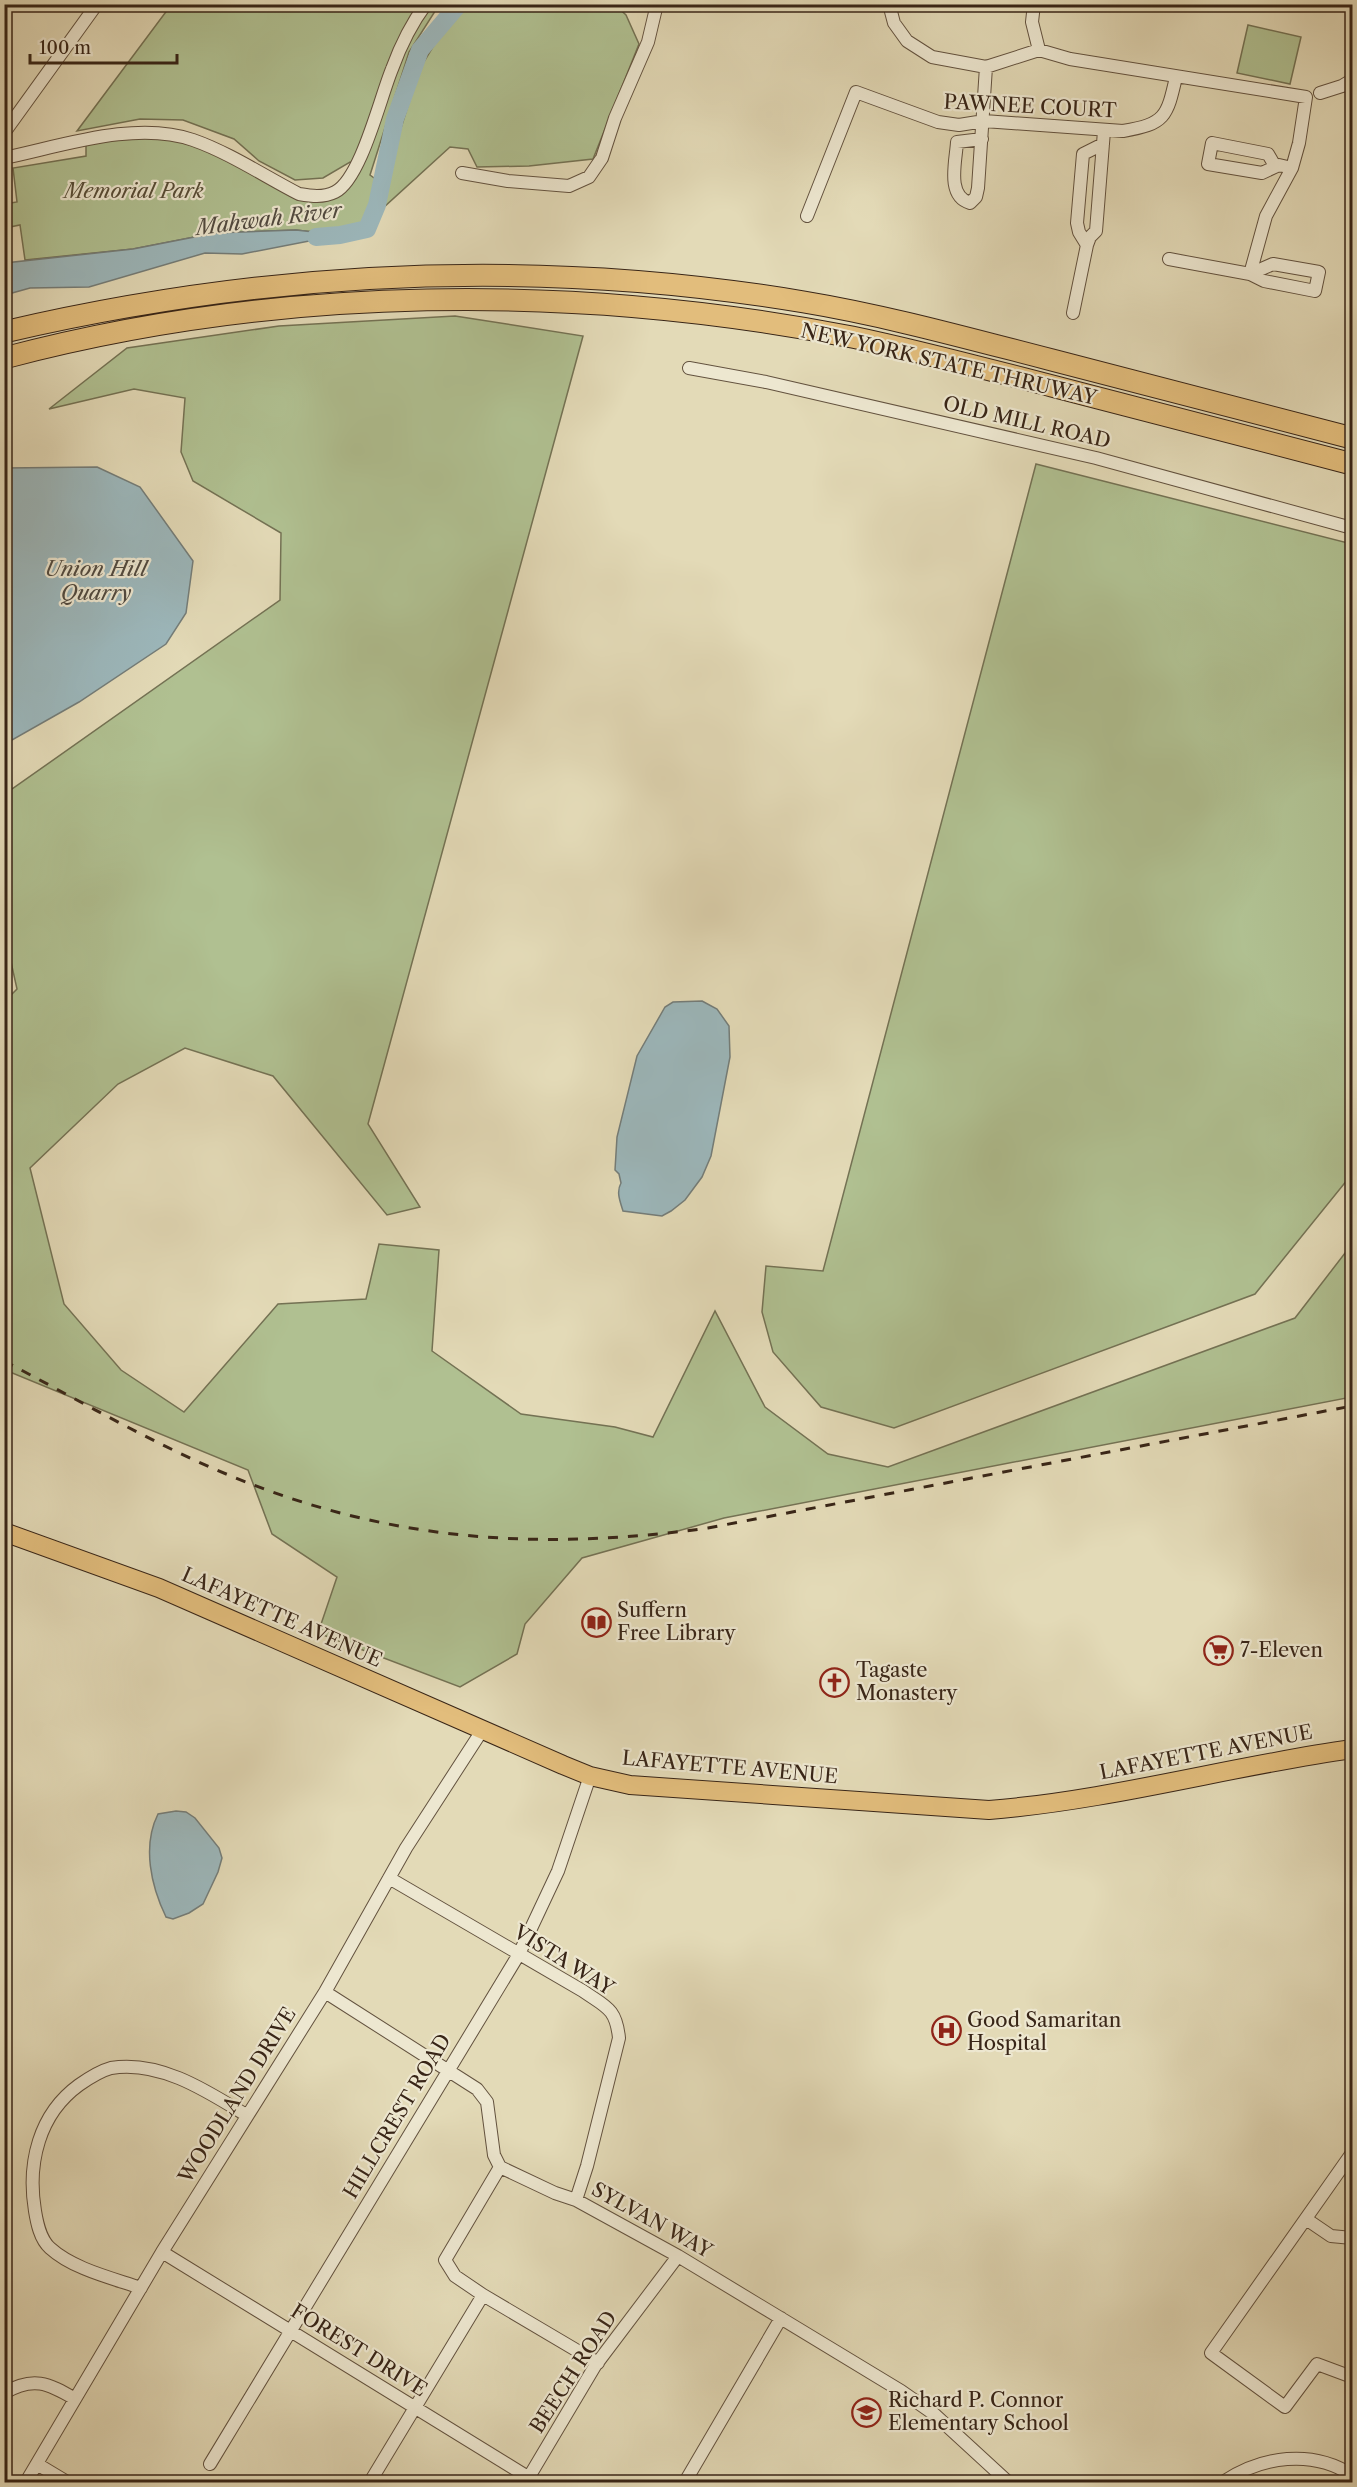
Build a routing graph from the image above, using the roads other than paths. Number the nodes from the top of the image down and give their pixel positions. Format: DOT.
graph roads {
  1 [pos="97,4"];
  2 [pos="426,4"];
  3 [pos="657,4"];
  4 [pos="888,4"];
  5 [pos="1034,4"];
  6 [pos="1039,50"];
  7 [pos="986,67"];
  8 [pos="1176,77"];
  9 [pos="1353,80"];
  10 [pos="1320,93"];
  11 [pos="984,121"];
  12 [pos="1104,131"];
  13 [pos="4,133"];
  14 [pos="982,139"];
  15 [pos="1103,144"];
  16 [pos="4,158"];
  17 [pos="1275,166"];
  18 [pos="1292,168"];
  19 [pos="462,173"];
  20 [pos="807,216"];
  21 [pos="1087,245"];
  22 [pos="1169,259"];
  23 [pos="1250,274"];
  24 [pos="1073,313"];
  25 [pos="4,332"];
  26 [pos="4,358"];
  27 [pos="689,368"];
  28 [pos="1353,438"];
  29 [pos="1353,464"];
  30 [pos="1353,528"];
  31 [pos="4,1532"];
  32 [pos="483,1729"];
  33 [pos="1353,1749"];
  34 [pos="590,1776"];
  35 [pos="389,1878"];
  36 [pos="519,1954"];
  37 [pos="326,1992"];
  38 [pos="447,2070"];
  39 [pos="246,2115"];
  40 [pos="1353,2153"];
  41 [pos="500,2167"];
  42 [pos="576,2200"];
  43 [pos="1306,2219"];
  44 [pos="1353,2238"];
  45 [pos="162,2252"];
  46 [pos="678,2256"];
  47 [pos="141,2288"];
  48 [pos="483,2295"];
  49 [pos="781,2318"];
  50 [pos="290,2330"];
  51 [pos="598,2362"];
  52 [pos="1353,2377"];
  53 [pos="4,2393"];
  54 [pos="75,2399"];
  55 [pos="416,2409"];
  56 [pos="37,2464"];
  57 [pos="210,2464"];
  58 [pos="1353,2475"];
  59 [pos="530,2481"];
  60 [pos="26,2482"];
  61 [pos="67,2482"];
  62 [pos="370,2482"];
  63 [pos="684,2482"];
  64 [pos="1008,2482"];
  65 [pos="1223,2482"];
  1 -- 13 [label="street"];
  2 -- 16 [label="street"];
  3 -- 19 [label="street"];
  4 -- 7 [label="street"];
  5 -- 6 [label="street"];
  6 -- 7 [label="street"];
  6 -- 8 [label="street"];
  7 -- 11 [label="street"];
  8 -- 12 [label="street, PAWNEE COURT"];
  8 -- 18 [label="street"];
  9 -- 10 [label="street"];
  11 -- 12 [label="street, PAWNEE COURT"];
  11 -- 14 [label="street"];
  11 -- 20 [label="street, PAWNEE COURT"];
  12 -- 15 [label="street"];
  14 -- 14 [label="street"];
  15 -- 21 [label="street"];
  15 -- 21 [label="street"];
  17 -- 17 [label="street"];
  17 -- 18 [label="street"];
  18 -- 23 [label="street"];
  21 -- 24 [label="street"];
  22 -- 23 [label="street"];
  23 -- 23 [label="street"];
  25 -- 28 [label="highway, NEW YORK STATE THRUWAY"];
  26 -- 29 [label="highway, NEW YORK STATE THRUWAY"];
  27 -- 30 [label="street, OLD MILL ROAD"];
  31 -- 32 [label="main road, LAFAYETTE AVENUE"];
  32 -- 34 [label="main road, LAFAYETTE AVENUE"];
  32 -- 35 [label="street, WOODLAND DRIVE"];
  33 -- 34 [label="main road, LAFAYETTE AVENUE"];
  34 -- 36 [label="street, HILLCREST ROAD"];
  35 -- 36 [label="street, VISTA WAY"];
  35 -- 37 [label="street, WOODLAND DRIVE"];
  36 -- 38 [label="street, HILLCREST ROAD"];
  36 -- 42 [label="street, VISTA WAY"];
  37 -- 38 [label="street"];
  37 -- 39 [label="street, WOODLAND DRIVE"];
  38 -- 41 [label="street"];
  38 -- 50 [label="street, HILLCREST ROAD"];
  39 -- 45 [label="street, WOODLAND DRIVE"];
  39 -- 47 [label="street"];
  40 -- 43 [label="street"];
  41 -- 42 [label="street, SYLVAN WAY"];
  41 -- 48 [label="street"];
  42 -- 46 [label="street, SYLVAN WAY"];
  43 -- 44 [label="street"];
  43 -- 52 [label="street"];
  45 -- 47 [label="street, WOODLAND DRIVE"];
  45 -- 50 [label="street, FOREST DRIVE"];
  46 -- 49 [label="street, SYLVAN WAY"];
  46 -- 51 [label="street, BEECH ROAD"];
  47 -- 54 [label="street, WOODLAND DRIVE"];
  48 -- 51 [label="street"];
  48 -- 55 [label="street"];
  49 -- 63 [label="street"];
  49 -- 64 [label="street, SYLVAN WAY"];
  50 -- 55 [label="street, FOREST DRIVE"];
  50 -- 57 [label="street, HILLCREST ROAD"];
  51 -- 59 [label="street, BEECH ROAD"];
  53 -- 54 [label="street"];
  54 -- 56 [label="street, WOODLAND DRIVE"];
  55 -- 59 [label="street, FOREST DRIVE"];
  55 -- 62 [label="street"];
  56 -- 60 [label="street, WOODLAND DRIVE"];
  56 -- 61 [label="street"];
  58 -- 65 [label="street"];
}
